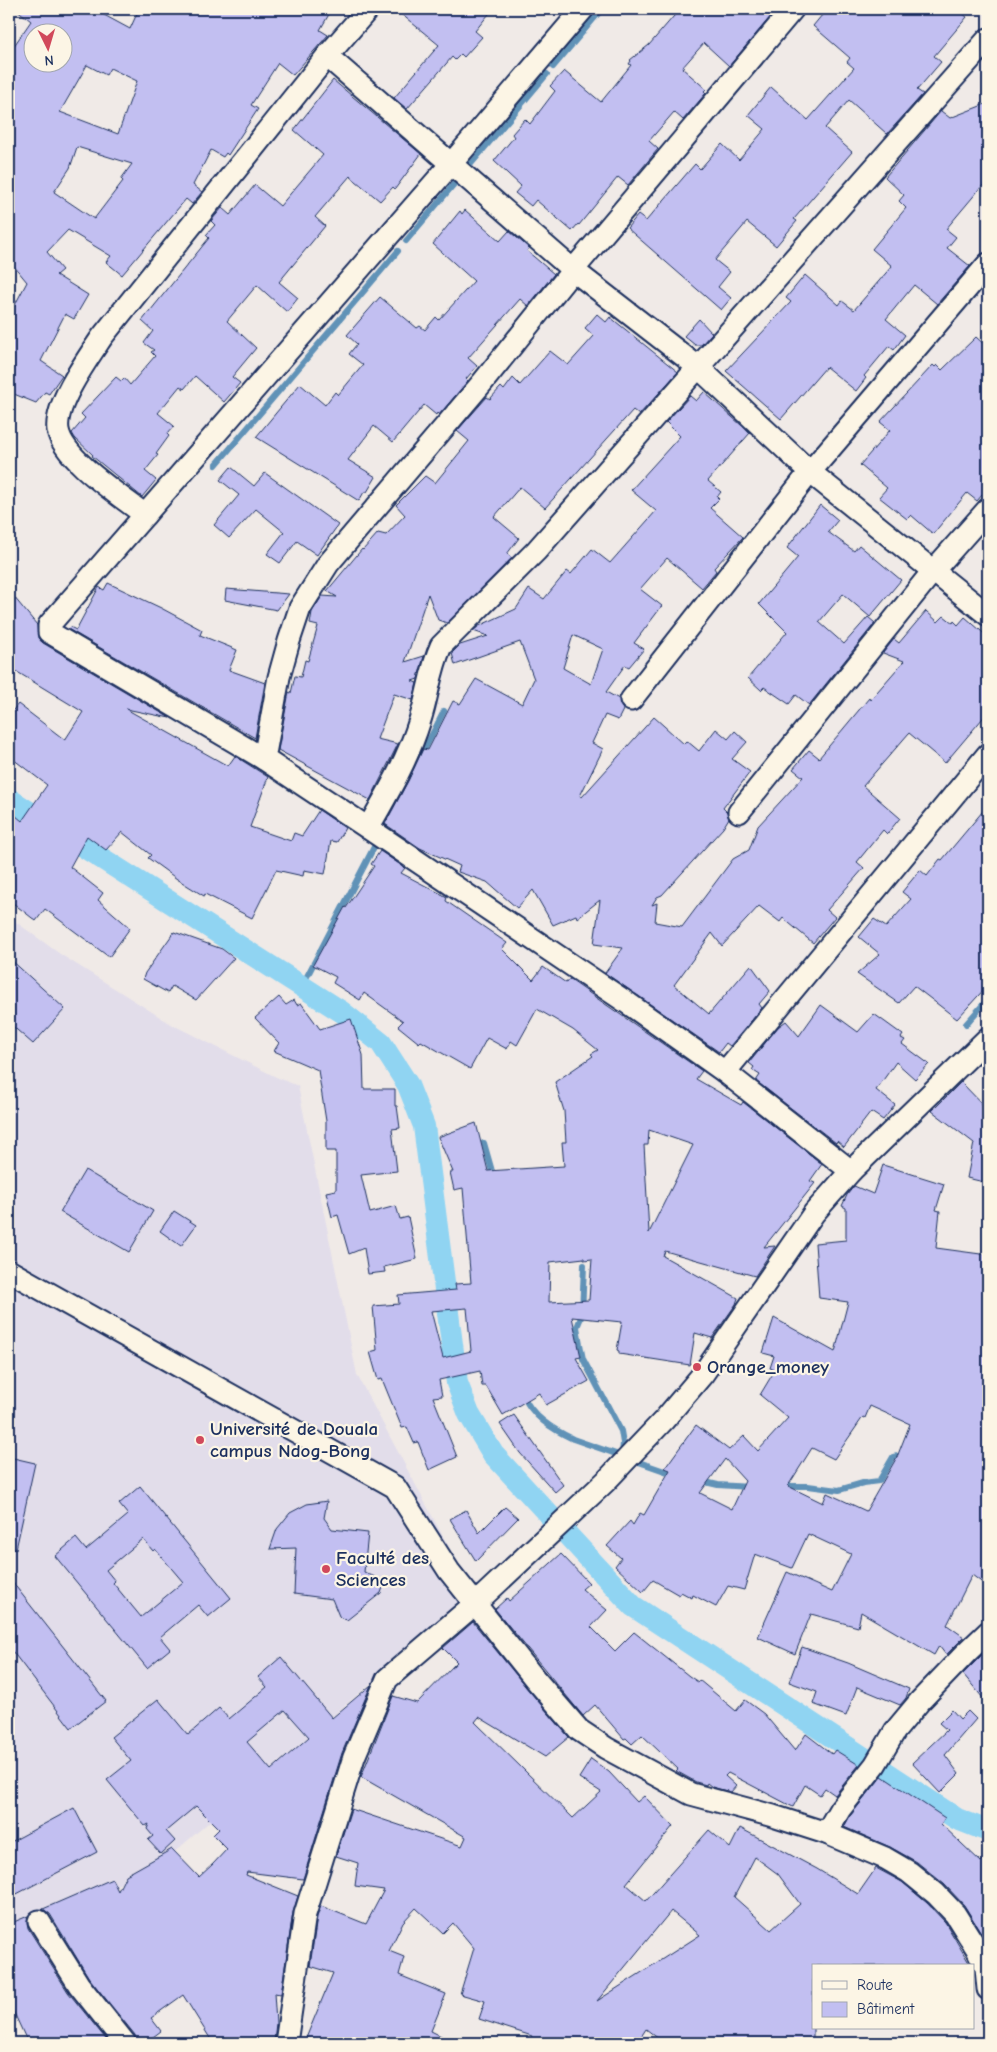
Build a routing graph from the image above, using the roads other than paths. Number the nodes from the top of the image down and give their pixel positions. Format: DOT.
graph roads {
  1 [pos="368,9"];
  2 [pos="583,9"];
  3 [pos="794,9"];
  4 [pos="988,39"];
  5 [pos="328,56"];
  6 [pos="451,164"];
  7 [pos="988,264"];
  8 [pos="573,270"];
  9 [pos="698,367"];
  10 [pos="810,472"];
  11 [pos="988,509"];
  12 [pos="145,515"];
  13 [pos="933,571"];
  14 [pos="988,615"];
  15 [pos="632,700"];
  16 [pos="988,754"];
  17 [pos="264,759"];
  18 [pos="738,812"];
  19 [pos="368,828"];
  20 [pos="988,1038"];
  21 [pos="725,1072"];
  22 [pos="852,1171"];
  23 [pos="9,1272"];
  24 [pos="476,1603"];
  25 [pos="988,1632"];
  26 [pos="826,1833"];
  27 [pos="39,1921"];
  28 [pos="988,1989"];
  29 [pos="125,2043"];
  30 [pos="286,2043"];
  1 -- 5 [label="street"];
  2 -- 6 [label="street"];
  3 -- 8 [label="street"];
  4 -- 9 [label="street"];
  5 -- 6 [label="street"];
  5 -- 12 [label="street"];
  6 -- 8 [label="street"];
  6 -- 12 [label="street"];
  7 -- 10 [label="street"];
  8 -- 9 [label="street"];
  8 -- 17 [label="street"];
  9 -- 10 [label="street"];
  9 -- 19 [label="street"];
  10 -- 13 [label="street"];
  10 -- 15 [label="street"];
  11 -- 13 [label="street"];
  12 -- 17 [label="street"];
  13 -- 14 [label="street"];
  13 -- 18 [label="street"];
  16 -- 21 [label="street"];
  17 -- 19 [label="street"];
  19 -- 21 [label="street"];
  20 -- 22 [label="street"];
  21 -- 22 [label="street"];
  22 -- 24 [label="street"];
  23 -- 24 [label="street"];
  24 -- 26 [label="street"];
  24 -- 30 [label="street"];
  25 -- 26 [label="street"];
  26 -- 28 [label="street"];
  27 -- 29 [label="street"];
}
